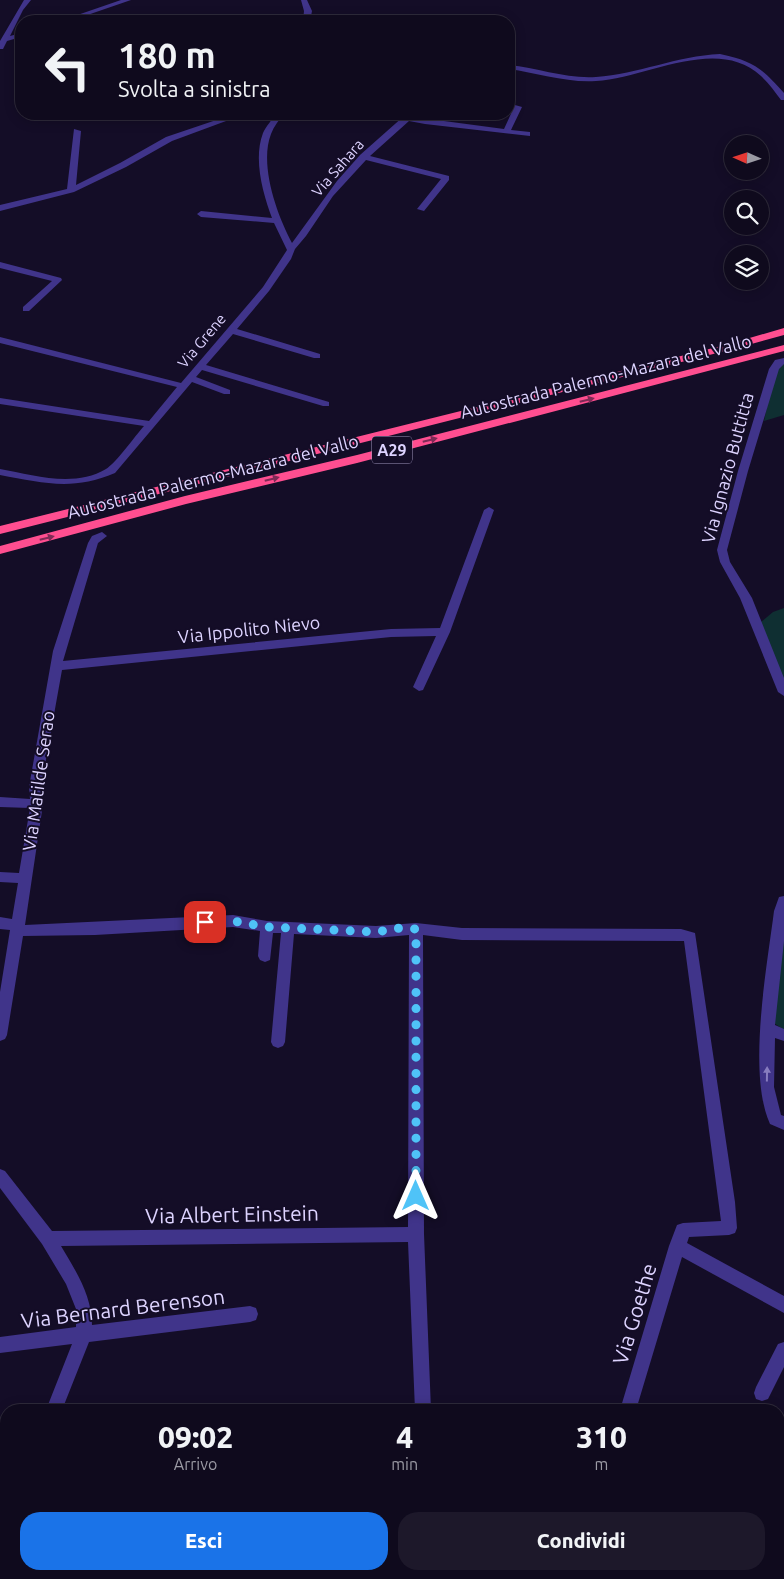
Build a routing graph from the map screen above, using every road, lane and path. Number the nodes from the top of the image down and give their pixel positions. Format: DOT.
graph roads {
  1 [pos="28,0"];
  2 [pos="128,0"];
  3 [pos="304,0"];
  4 [pos="17,15"];
  5 [pos="82,15"];
  6 [pos="308,15"];
  7 [pos="15,20"];
  8 [pos="15,37"];
  9 [pos="6,39"];
  10 [pos="0,47"];
  11 [pos="515,67"];
  12 [pos="784,98"];
  13 [pos="518,107"];
  14 [pos="515,114"];
  15 [pos="224,120"];
  16 [pos="276,120"];
  17 [pos="405,120"];
  18 [pos="424,120"];
  19 [pos="512,120"];
  20 [pos="77,131"];
  21 [pos="507,131"];
  22 [pos="528,134"];
  23 [pos="363,157"];
  24 [pos="71,190"];
  25 [pos="0,208"];
  26 [pos="421,209"];
  27 [pos="201,214"];
  28 [pos="277,221"];
  29 [pos="293,247"];
  30 [pos="0,265"];
  31 [pos="26,309"];
  32 [pos="231,330"];
  33 [pos="784,331"];
  34 [pos="0,340"];
  35 [pos="784,348"];
  36 [pos="317,356"];
  37 [pos="781,362"];
  38 [pos="200,366"];
  39 [pos="186,382"];
  40 [pos="227,392"];
  41 [pos="0,401"];
  42 [pos="326,404"];
  43 [pos="151,424"];
  44 [pos="0,472"];
  45 [pos="489,510"];
  46 [pos="0,530"];
  47 [pos="102,536"];
  48 [pos="0,550"];
  49 [pos="444,632"];
  50 [pos="57,666"];
  51 [pos="420,687"];
  52 [pos="784,692"];
  53 [pos="0,802"];
  54 [pos="37,804"];
  55 [pos="0,877"];
  56 [pos="25,878"];
  57 [pos="784,901"];
  58 [pos="0,923"];
  59 [pos="267,927"];
  60 [pos="17,928"];
  61 [pos="288,928"];
  62 [pos="416,929"];
  63 [pos="265,956"];
  64 [pos="5,979"];
  65 [pos="768,1029"];
  66 [pos="0,1035"];
  67 [pos="784,1035"];
  68 [pos="278,1042"];
  69 [pos="780,1121"];
  70 [pos="0,1176"];
  71 [pos="416,1234"];
  72 [pos="680,1238"];
  73 [pos="48,1239"];
  74 [pos="784,1305"];
  75 [pos="250,1314"];
  76 [pos="84,1336"];
  77 [pos="0,1345"];
  78 [pos="784,1350"];
  79 [pos="762,1394"];
  80 [pos="56,1404"];
  81 [pos="423,1404"];
  82 [pos="630,1404"];
  1 -- 4 [label="street"];
  2 -- 5 [label="street"];
  3 -- 6 [label="street"];
  7 -- 9 [label="street"];
  8 -- 9 [label="street"];
  9 -- 10 [label="street"];
  11 -- 12 [label="street"];
  13 -- 14 [label="street"];
  15 -- 24 [label="street"];
  16 -- 28 [label="street, Via Grene"];
  17 -- 23 [label="street, Via Sahara"];
  18 -- 21 [label="street"];
  19 -- 21 [label="street"];
  20 -- 24 [label="street"];
  21 -- 22 [label="street"];
  23 -- 26 [label="street"];
  23 -- 29 [label="street, Via Sahara"];
  24 -- 25 [label="street"];
  27 -- 28 [label="street"];
  28 -- 32 [label="street, Via Grene"];
  30 -- 31 [label="street"];
  32 -- 36 [label="street"];
  32 -- 38 [label="street, Via Grene"];
  33 -- 46 [label="highway, Autostrada Palermo-Mazara del Vallo / A29"];
  34 -- 39 [label="street"];
  48 -- 35 [label="highway, Autostrada Palermo-Mazara del Vallo / A29, one-way"];
  37 -- 52 [label="street, Via Ignazio Buttitta"];
  38 -- 39 [label="street, Via Grene"];
  38 -- 42 [label="street"];
  39 -- 40 [label="street"];
  39 -- 43 [label="street, Via Grene"];
  41 -- 43 [label="street"];
  43 -- 44 [label="street, Via Grene"];
  45 -- 49 [label="street"];
  47 -- 50 [label="street, Via Matilde Serao"];
  49 -- 50 [label="street, Via Ippolito Nievo"];
  49 -- 51 [label="street"];
  50 -- 54 [label="street, Via Matilde Serao"];
  53 -- 54 [label="street"];
  54 -- 56 [label="street, Via Matilde Serao"];
  55 -- 56 [label="street"];
  56 -- 60 [label="street, Via Matilde Serao"];
  57 -- 65 [label="street"];
  58 -- 60 [label="street"];
  59 -- 60 [label="street"];
  59 -- 61 [label="street"];
  59 -- 63 [label="street"];
  60 -- 64 [label="street, Via Matilde Serao"];
  61 -- 62 [label="street"];
  61 -- 68 [label="street"];
  62 -- 71 [label="street"];
  62 -- 72 [label="street"];
  64 -- 66 [label="street, Via Matilde Serao"];
  65 -- 67 [label="street"];
  69 -- 65 [label="street, one-way"];
  70 -- 73 [label="street"];
  71 -- 73 [label="street, Via Albert Einstein"];
  71 -- 81 [label="street"];
  72 -- 74 [label="street"];
  72 -- 82 [label="street, Via Goethe"];
  73 -- 76 [label="street"];
  75 -- 76 [label="street, Via Bernard Berenson"];
  76 -- 77 [label="street, Via Bernard Berenson"];
  76 -- 80 [label="street"];
  78 -- 79 [label="street"];
}
